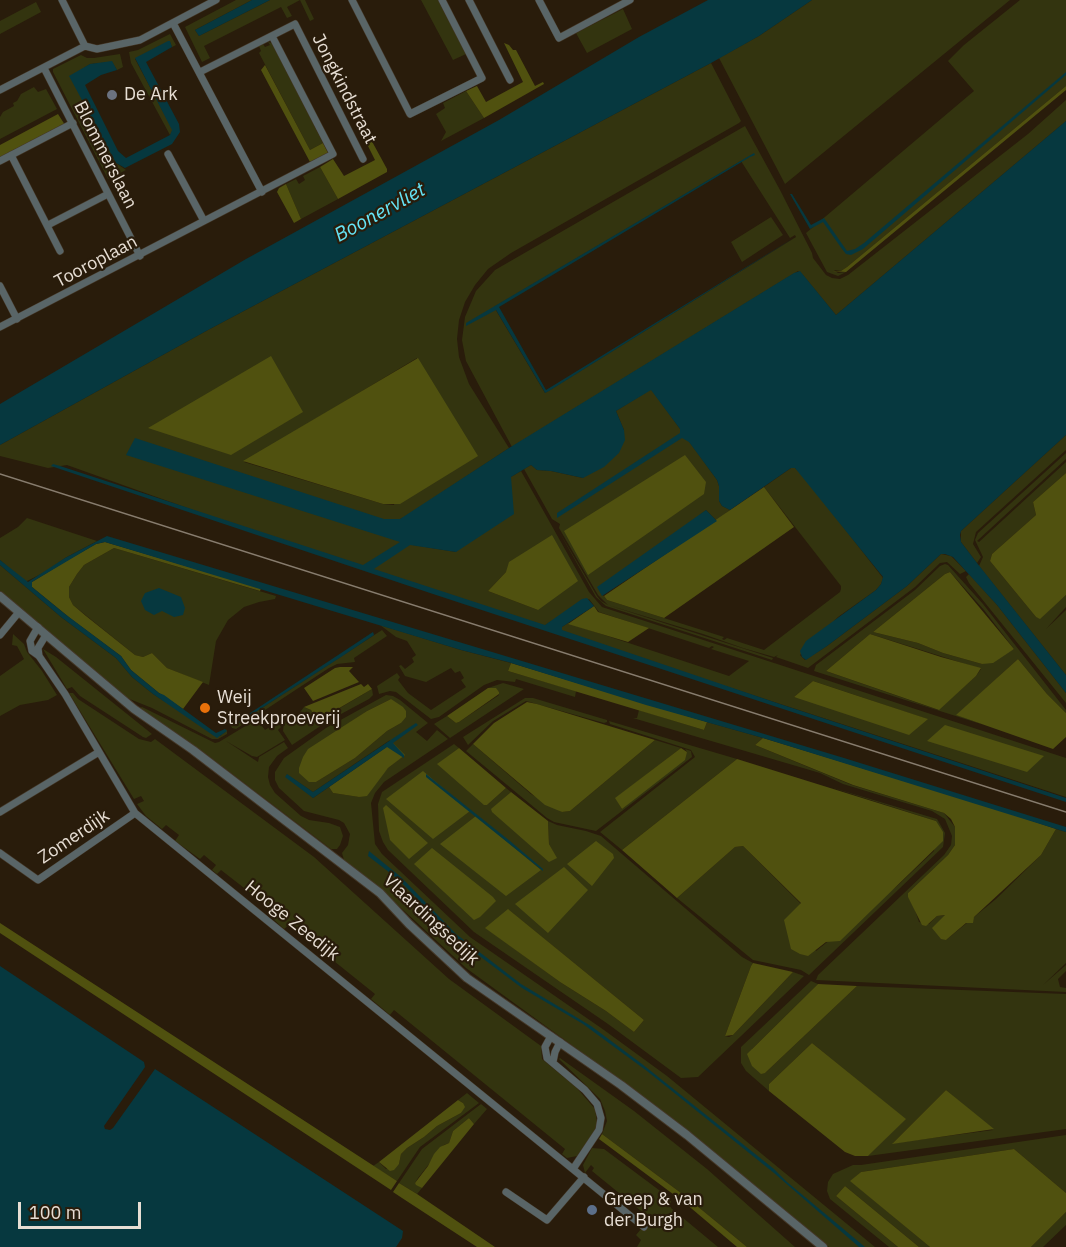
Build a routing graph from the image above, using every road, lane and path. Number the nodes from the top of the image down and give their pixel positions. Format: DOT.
graph roads {
  1 [pos="62,0"];
  2 [pos="216,0"];
  3 [pos="352,0"];
  4 [pos="442,0"];
  5 [pos="469,0"];
  6 [pos="539,0"];
  7 [pos="630,0"];
  8 [pos="173,23"];
  9 [pos="272,36"];
  10 [pos="85,46"];
  11 [pos="44,68"];
  12 [pos="200,72"];
  13 [pos="510,80"];
  14 [pos="0,90"];
  15 [pos="73,123"];
  16 [pos="168,154"];
  17 [pos="11,155"];
  18 [pos="363,159"];
  19 [pos="0,161"];
  20 [pos="262,192"];
  21 [pos="108,194"];
  22 [pos="204,221"];
  23 [pos="48,225"];
  24 [pos="60,251"];
  25 [pos="140,256"];
  26 [pos="0,286"];
  27 [pos="17,319"];
  28 [pos="0,327"];
  29 [pos="0,596"];
  30 [pos="19,612"];
  31 [pos="38,627"];
  32 [pos="0,634"];
  33 [pos="46,635"];
  34 [pos="39,656"];
  35 [pos="99,752"];
  36 [pos="0,812"];
  37 [pos="135,813"];
  38 [pos="0,853"];
  39 [pos="551,1036"];
  40 [pos="560,1042"];
  41 [pos="553,1062"];
  42 [pos="573,1169"];
  43 [pos="584,1177"];
  44 [pos="506,1192"];
  45 [pos="644,1227"];
  46 [pos="823,1247"];
  1 -- 10 [label="street"];
  2 -- 8 [label="street"];
  3 -- 4 [label="street"];
  5 -- 13 [label="street"];
  6 -- 7 [label="street"];
  8 -- 10 [label="street"];
  8 -- 12 [label="street"];
  9 -- 12 [label="street, Jongkindstraat"];
  9 -- 18 [label="street, Jongkindstraat"];
  9 -- 20 [label="street, Tooroplaan"];
  10 -- 11 [label="street"];
  11 -- 14 [label="street"];
  11 -- 15 [label="street, Blommerslaan"];
  12 -- 20 [label="street"];
  15 -- 17 [label="street"];
  15 -- 21 [label="street, Blommerslaan"];
  16 -- 22 [label="street"];
  17 -- 19 [label="street"];
  17 -- 23 [label="street"];
  20 -- 22 [label="street, Tooroplaan"];
  21 -- 23 [label="street"];
  21 -- 25 [label="street, Blommerslaan"];
  22 -- 25 [label="street, Tooroplaan"];
  23 -- 24 [label="street"];
  25 -- 27 [label="street, Tooroplaan"];
  26 -- 27 [label="street"];
  27 -- 28 [label="street, Tooroplaan"];
  29 -- 30 [label="street, Vlaardingsedijk"];
  30 -- 31 [label="street, Vlaardingsedijk"];
  30 -- 32 [label="street"];
  31 -- 33 [label="street, Vlaardingsedijk"];
  31 -- 34 [label="street, Hooge Zeedijk"];
  33 -- 34 [label="street"];
  33 -- 39 [label="street, Vlaardingsedijk"];
  34 -- 35 [label="street, Hooge Zeedijk"];
  35 -- 36 [label="street"];
  35 -- 37 [label="street, Hooge Zeedijk"];
  37 -- 38 [label="street, Zomerdijk"];
  37 -- 42 [label="street, Hooge Zeedijk"];
  39 -- 40 [label="street, Vlaardingsedijk"];
  39 -- 41 [label="street"];
  40 -- 41 [label="street"];
  40 -- 46 [label="street, Vlaardingsedijk"];
  41 -- 42 [label="street"];
  42 -- 43 [label="street, Hooge Zeedijk"];
  43 -- 44 [label="street"];
  43 -- 45 [label="street, Hooge Zeedijk"];
}
